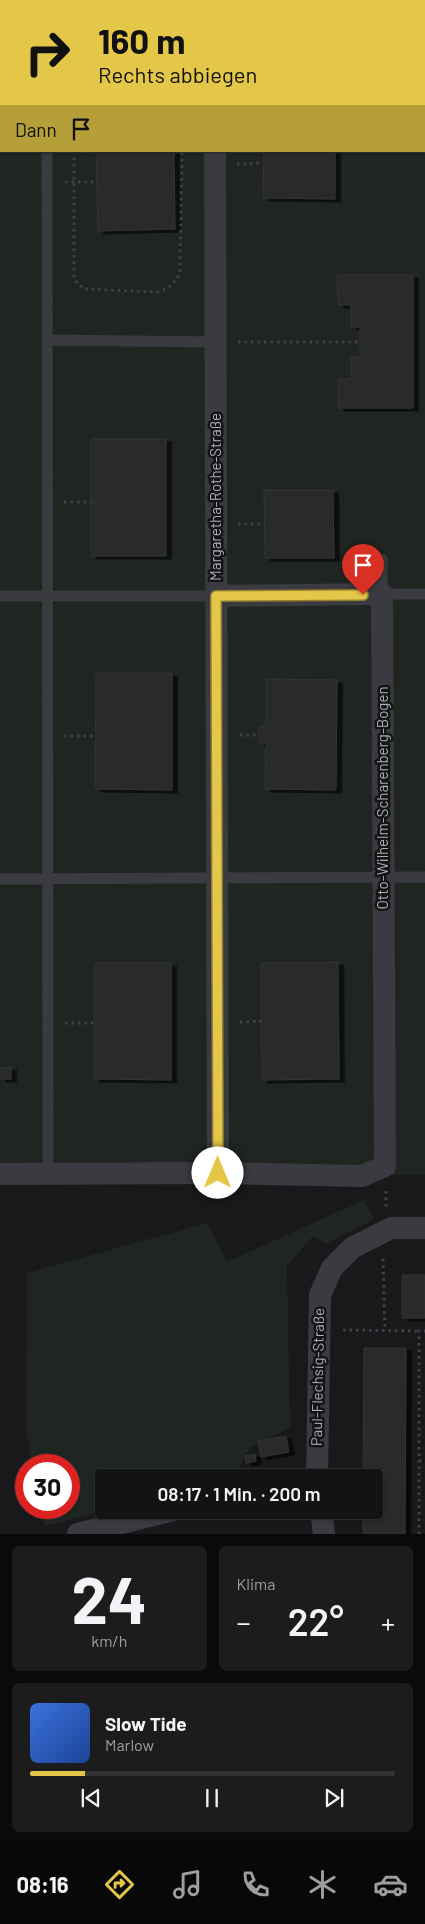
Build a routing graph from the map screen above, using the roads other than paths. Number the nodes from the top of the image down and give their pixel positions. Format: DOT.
graph roads {
  1 [pos="47,152"];
  2 [pos="215,152"];
  3 [pos="48,340"];
  4 [pos="216,342"];
  5 [pos="382,559"];
  6 [pos="382,594"];
  7 [pos="425,594"];
  8 [pos="0,596"];
  9 [pos="48,596"];
  10 [pos="216,596"];
  11 [pos="217,878"];
  12 [pos="383,878"];
  13 [pos="425,878"];
  14 [pos="0,879"];
  15 [pos="48,879"];
  16 [pos="218,1173"];
  17 [pos="0,1174"];
  18 [pos="48,1174"];
  19 [pos="425,1228"];
  20 [pos="311,1469"];
  21 [pos="137,1519"];
  22 [pos="322,1519"];
  23 [pos="78,1534"];
  24 [pos="324,1534"];
  1 -- 3 [label="lane"];
  2 -- 4 [label="street, Margaretha-Rothe-Straße"];
  3 -- 4 [label="lane"];
  3 -- 9 [label="lane"];
  4 -- 10 [label="street, Margaretha-Rothe-Straße"];
  5 -- 6 [label="lane"];
  6 -- 7 [label="lane"];
  6 -- 10 [label="street"];
  6 -- 12 [label="street, Otto-Wilhelm-Scharenberg-Bogen"];
  8 -- 9 [label="lane"];
  9 -- 10 [label="lane"];
  9 -- 15 [label="lane"];
  10 -- 11 [label="street, Margaretha-Rothe-Straße"];
  11 -- 12 [label="lane"];
  11 -- 15 [label="lane"];
  11 -- 16 [label="street, Margaretha-Rothe-Straße"];
  12 -- 13 [label="lane"];
  12 -- 16 [label="street, Otto-Wilhelm-Scharenberg-Bogen"];
  14 -- 15 [label="lane"];
  15 -- 18 [label="lane"];
  16 -- 18 [label="street"];
  17 -- 18 [label="street"];
  19 -- 20 [label="street, Paul-Flechsig-Straße"];
  21 -- 23 [label="street"];
  22 -- 24 [label="street"];
}
